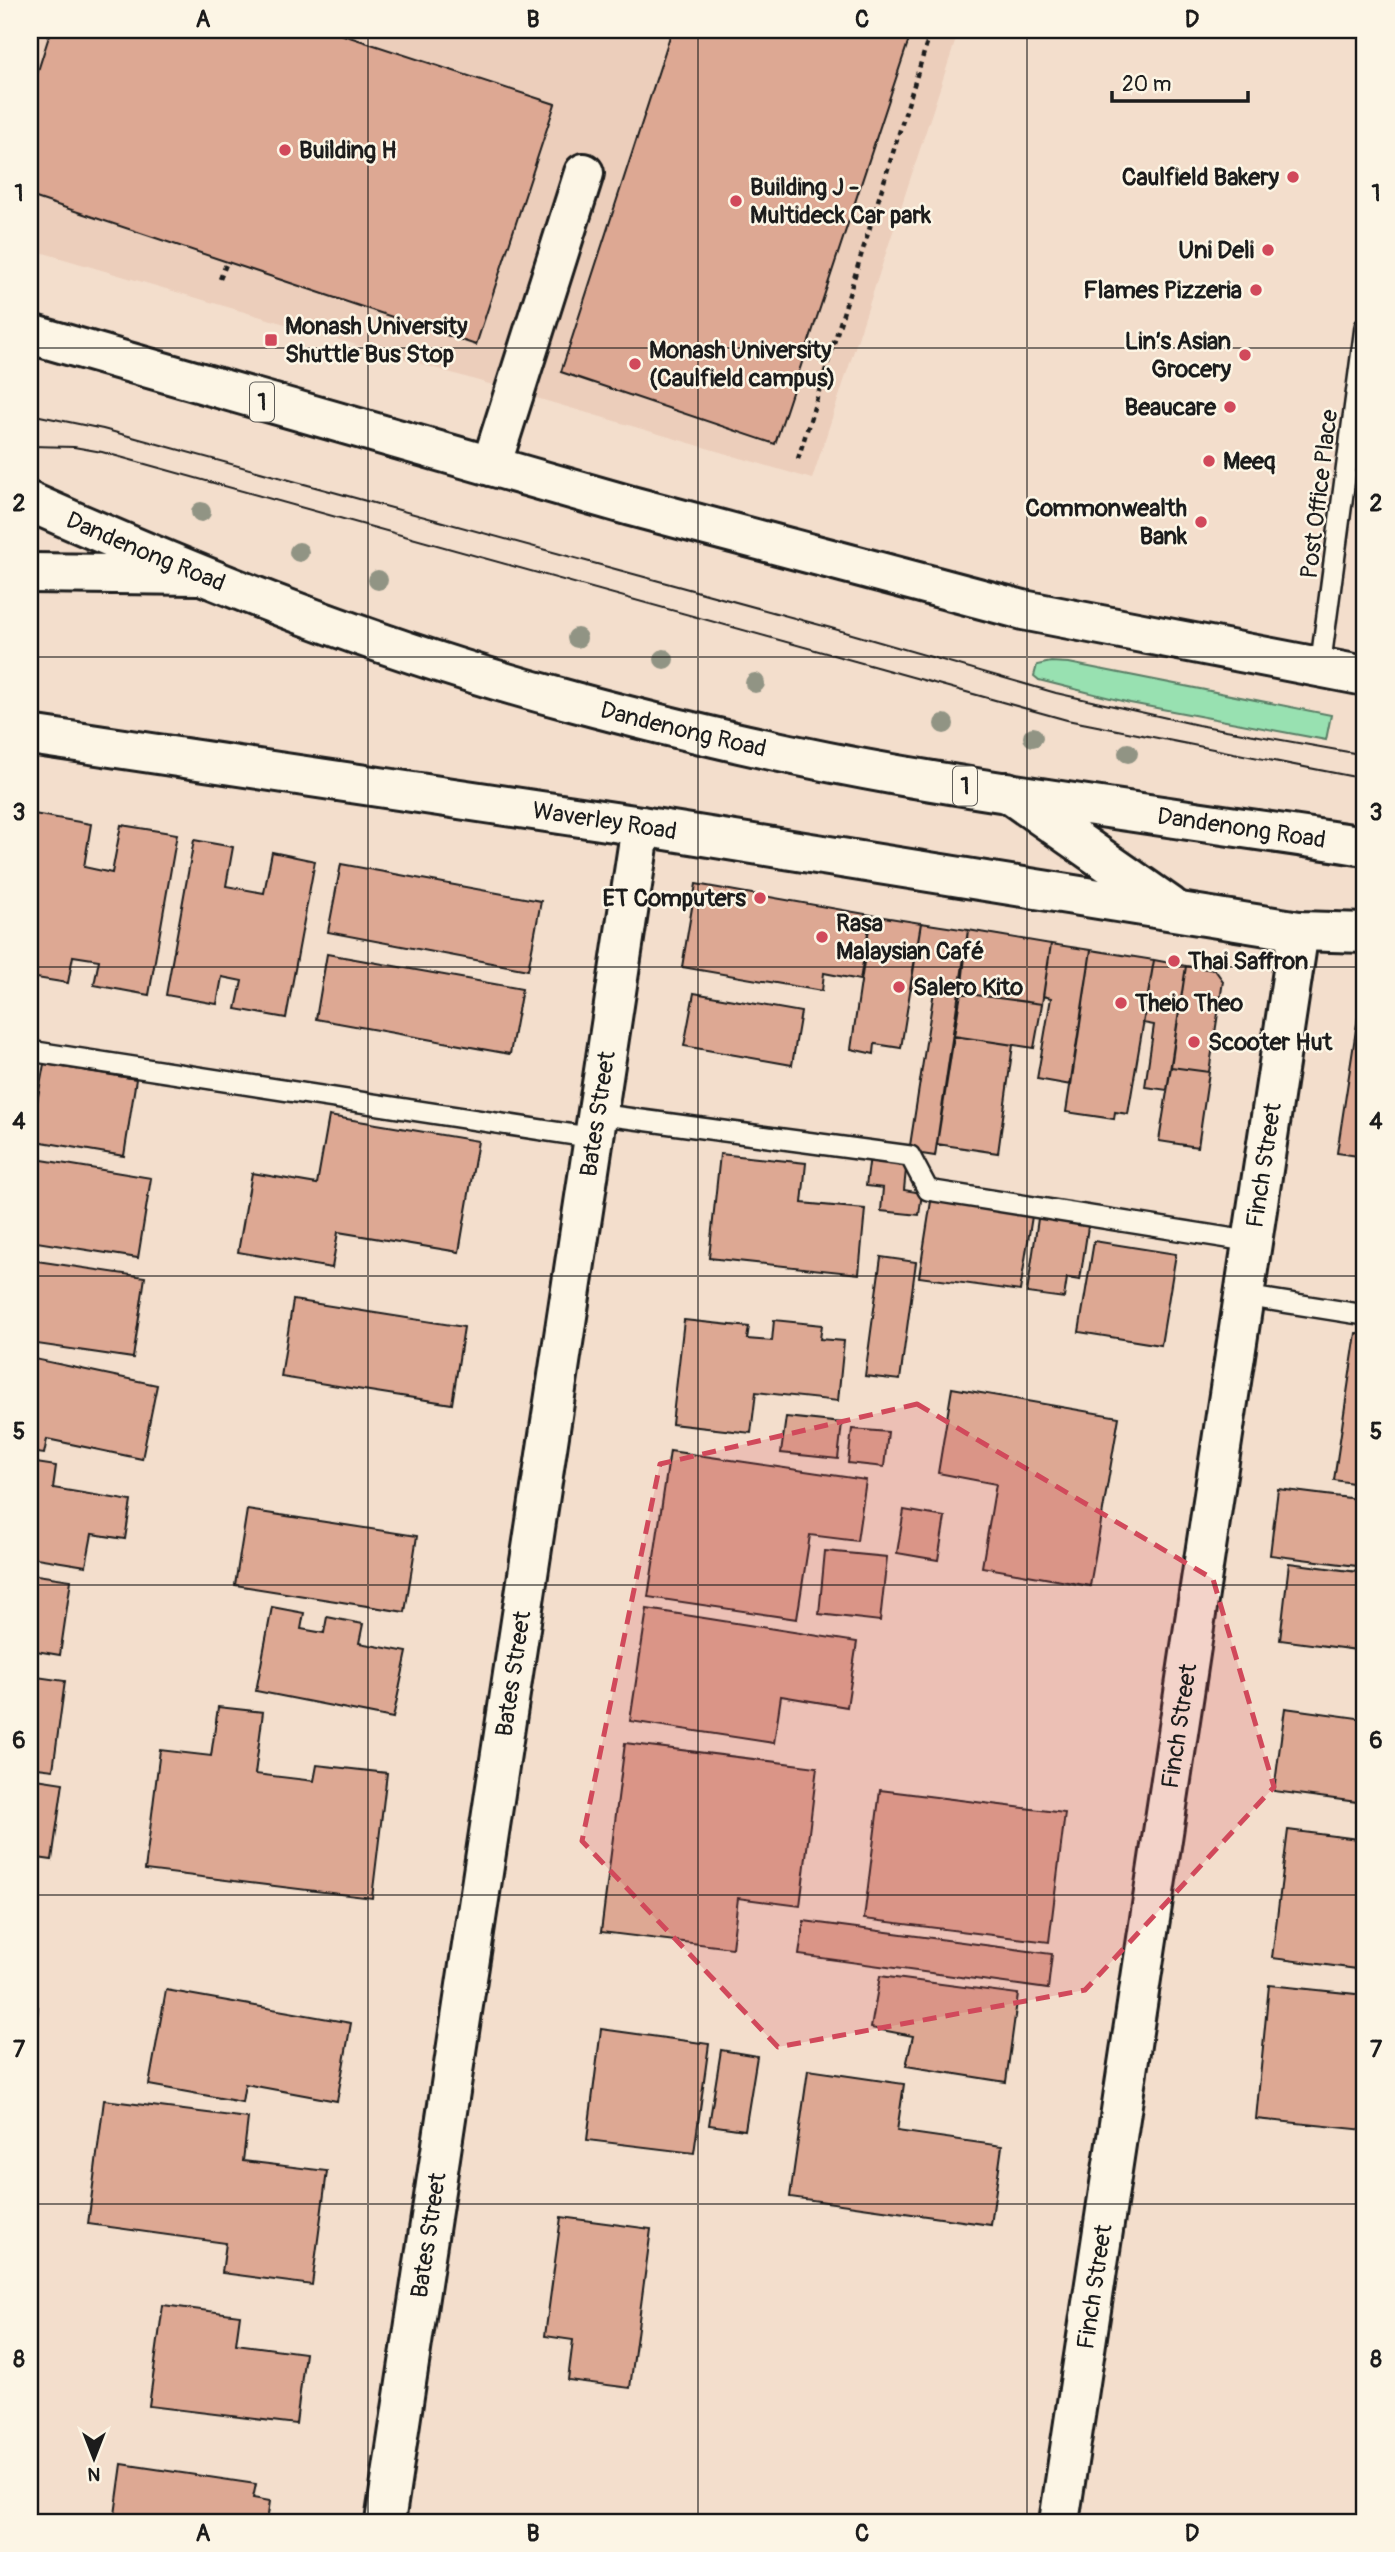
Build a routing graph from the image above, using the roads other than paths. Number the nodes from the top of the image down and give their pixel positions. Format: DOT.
graph roads {
  1 [pos="584,173"];
  2 [pos="1365,327"];
  3 [pos="31,335"];
  4 [pos="491,466"];
  5 [pos="30,502"];
  6 [pos="30,573"];
  7 [pos="198,575"];
  8 [pos="1320,668"];
  9 [pos="1365,676"];
  10 [pos="30,735"];
  11 [pos="1007,792"];
  12 [pos="641,826"];
  13 [pos="1365,846"];
  14 [pos="1178,911"];
  15 [pos="1299,931"];
  16 [pos="1363,933"];
  17 [pos="30,1051"];
  18 [pos="595,1126"];
  19 [pos="1253,1242"];
  20 [pos="1245,1296"];
  21 [pos="1365,1315"];
  22 [pos="385,2522"];
  23 [pos="1059,2522"];
  1 -- 4 [label="main road"];
  2 -- 8 [label="lane, Post Office Place"];
  3 -- 4 [label="main road, 1"];
  4 -- 8 [label="main road, 1"];
  5 -- 7 [label="main road, Dandenong Road / 1"];
  6 -- 7 [label="main road"];
  7 -- 11 [label="main road, Dandenong Road / 1"];
  8 -- 9 [label="main road, 1"];
  10 -- 12 [label="main road, Waverley Road"];
  11 -- 13 [label="main road, Dandenong Road / 1"];
  11 -- 14 [label="main road, Waverley Road"];
  12 -- 14 [label="main road, Waverley Road"];
  12 -- 18 [label="main road, Bates Street"];
  14 -- 15 [label="main road, Waverley Road"];
  15 -- 16 [label="main road, Waverley Road"];
  15 -- 19 [label="main road, Finch Street"];
  17 -- 18 [label="lane"];
  18 -- 19 [label="lane"];
  18 -- 22 [label="main road, Bates Street"];
  19 -- 20 [label="main road, Finch Street"];
  20 -- 21 [label="lane"];
  20 -- 23 [label="main road, Finch Street"];
}
